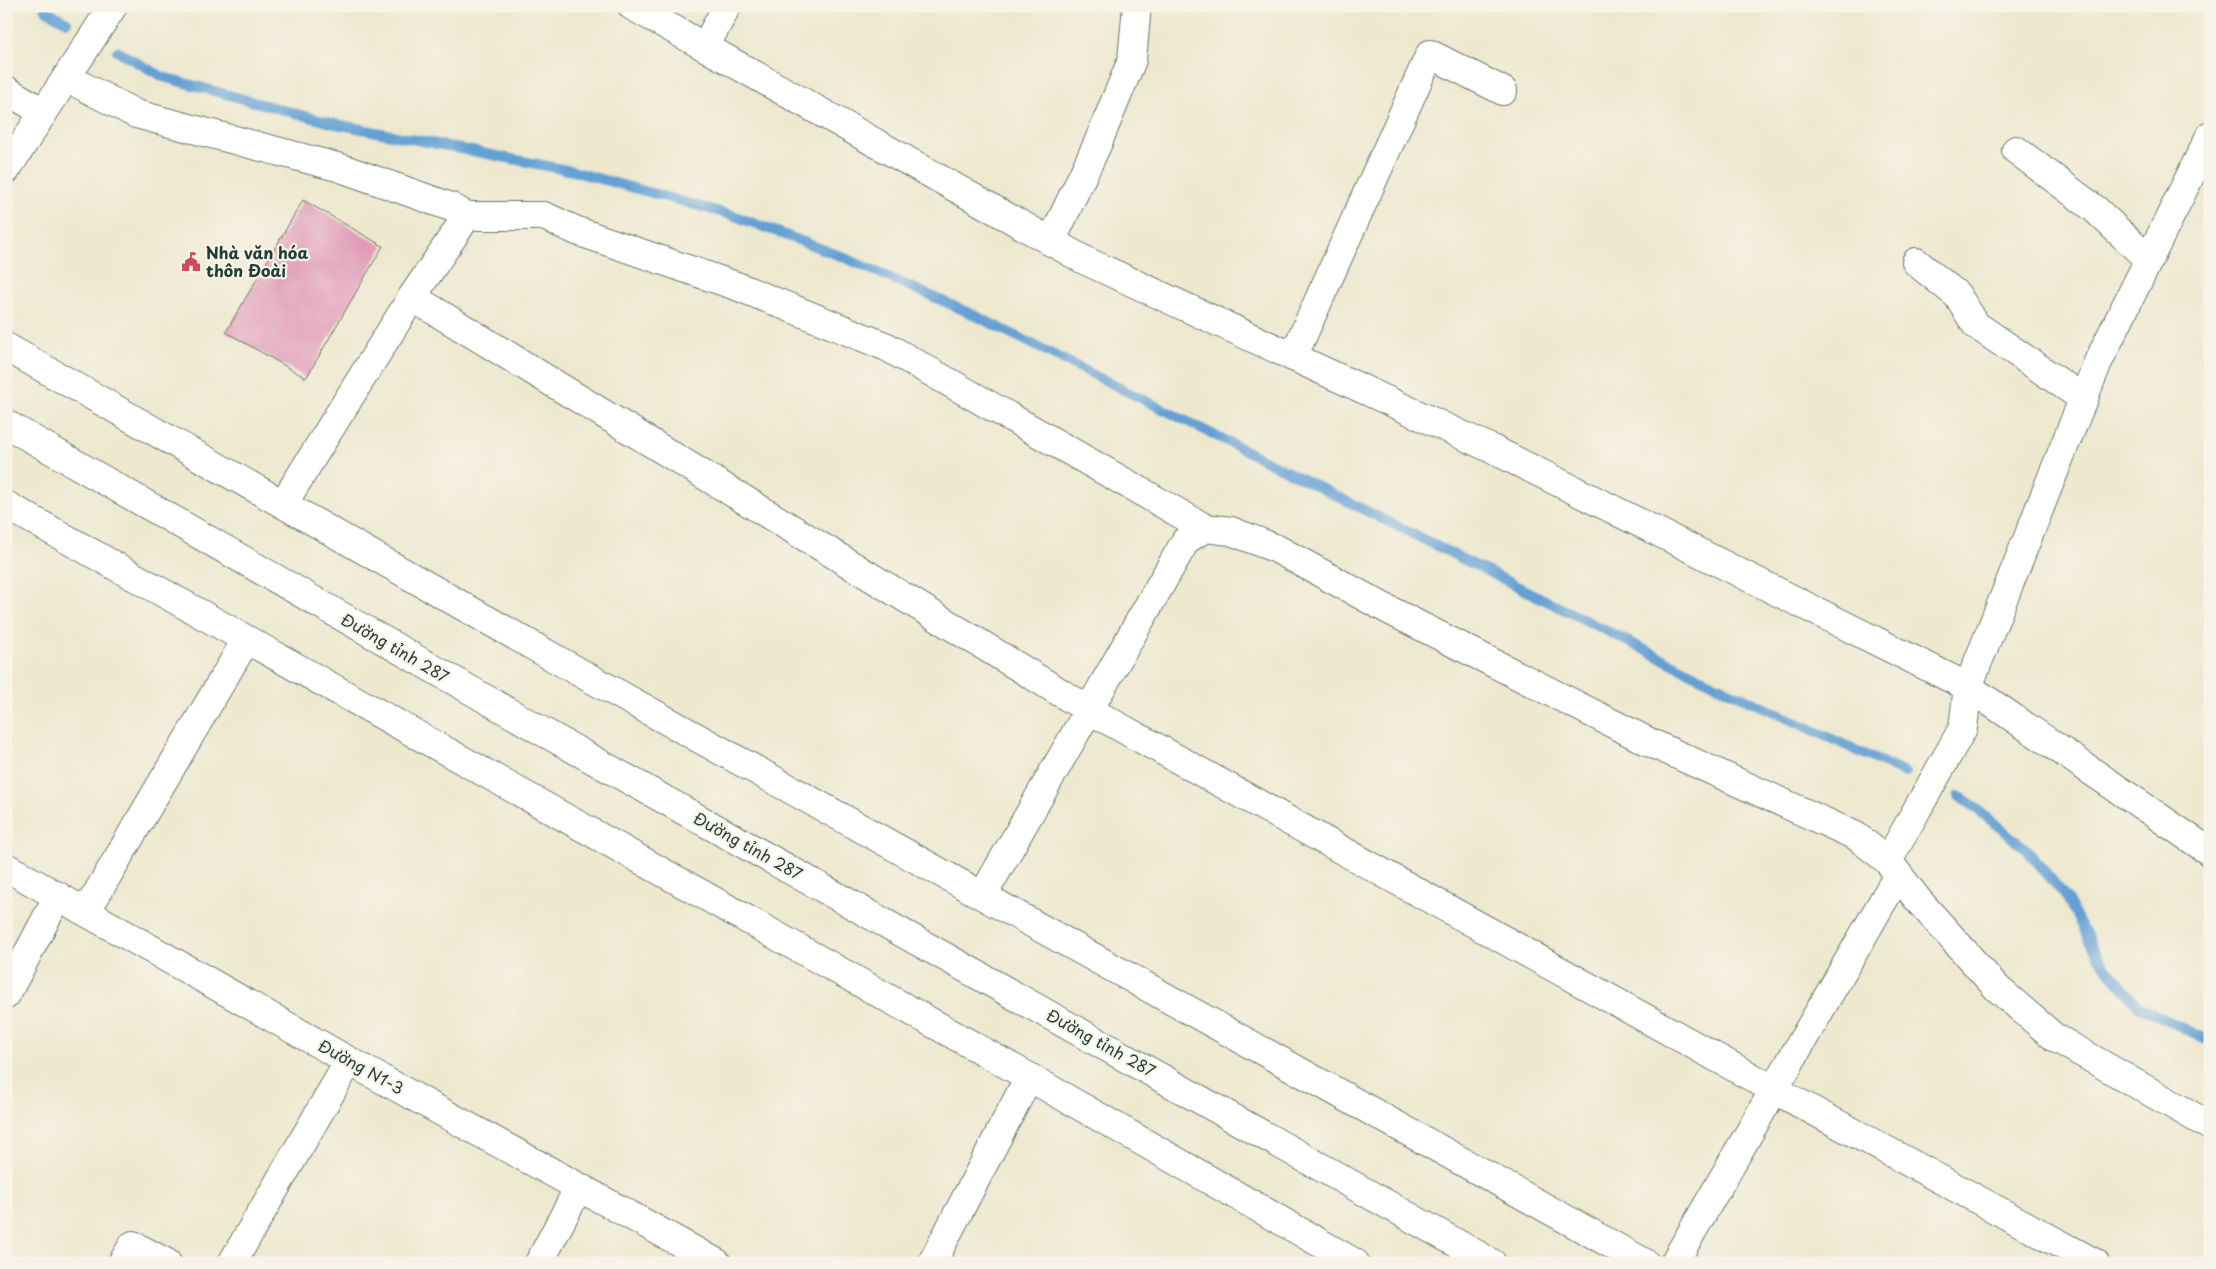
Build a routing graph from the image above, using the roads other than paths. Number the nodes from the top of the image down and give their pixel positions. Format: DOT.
graph roads {
  1 [pos="113,6"];
  2 [pos="632,6"];
  3 [pos="727,6"];
  4 [pos="1136,6"];
  5 [pos="705,47"];
  6 [pos="67,78"];
  7 [pos="6,90"];
  8 [pos="1503,91"];
  9 [pos="44,112"];
  10 [pos="2210,136"];
  11 [pos="2016,150"];
  12 [pos="6,170"];
  13 [pos="468,216"];
  14 [pos="1051,242"];
  15 [pos="2149,260"];
  16 [pos="1916,262"];
  17 [pos="412,297"];
  18 [pos="6,347"];
  19 [pos="1293,356"];
  20 [pos="2084,399"];
  21 [pos="6,424"];
  22 [pos="283,504"];
  23 [pos="6,505"];
  24 [pos="1205,528"];
  25 [pos="246,640"];
  26 [pos="1968,687"];
  27 [pos="1089,710"];
  28 [pos="2210,852"];
  29 [pos="6,867"];
  30 [pos="1893,868"];
  31 [pos="58,896"];
  32 [pos="983,896"];
  33 [pos="86,912"];
  34 [pos="6,995"];
  35 [pos="349,1061"];
  36 [pos="1030,1077"];
  37 [pos="1775,1090"];
  38 [pos="2210,1126"];
  39 [pos="579,1187"];
  40 [pos="122,1263"];
  41 [pos="167,1263"];
  42 [pos="232,1263"];
  43 [pos="539,1263"];
  44 [pos="717,1263"];
  45 [pos="932,1263"];
  46 [pos="1354,1263"];
  47 [pos="1492,1263"];
  48 [pos="1646,1263"];
  49 [pos="1674,1263"];
  50 [pos="2095,1263"];
  1 -- 6 [label="street"];
  2 -- 5 [label="street"];
  3 -- 5 [label="street"];
  4 -- 14 [label="street"];
  5 -- 14 [label="street"];
  6 -- 9 [label="street"];
  6 -- 13 [label="street"];
  7 -- 9 [label="street"];
  8 -- 19 [label="street"];
  9 -- 12 [label="street"];
  10 -- 15 [label="street"];
  11 -- 15 [label="street"];
  13 -- 17 [label="street"];
  13 -- 24 [label="street"];
  14 -- 19 [label="street"];
  15 -- 20 [label="street"];
  16 -- 20 [label="street"];
  17 -- 22 [label="street"];
  17 -- 27 [label="street"];
  18 -- 22 [label="street"];
  19 -- 26 [label="street"];
  20 -- 26 [label="street"];
  21 -- 47 [label="street, Đường tỉnh 287"];
  22 -- 32 [label="street"];
  23 -- 25 [label="street"];
  24 -- 27 [label="street"];
  24 -- 30 [label="street"];
  25 -- 33 [label="street"];
  25 -- 36 [label="street"];
  26 -- 28 [label="street"];
  26 -- 30 [label="street"];
  27 -- 32 [label="street"];
  27 -- 37 [label="street"];
  29 -- 31 [label="street, Đường N1-3"];
  30 -- 37 [label="street"];
  30 -- 38 [label="street"];
  31 -- 33 [label="street, Đường N1-3"];
  31 -- 34 [label="street"];
  32 -- 48 [label="street"];
  33 -- 35 [label="street, Đường N1-3"];
  35 -- 39 [label="street, Đường N1-3"];
  35 -- 42 [label="street"];
  36 -- 45 [label="street"];
  36 -- 46 [label="street"];
  37 -- 49 [label="street"];
  37 -- 50 [label="street"];
  39 -- 43 [label="street"];
  39 -- 44 [label="street, Đường N1-3"];
  40 -- 41 [label="street"];
}
